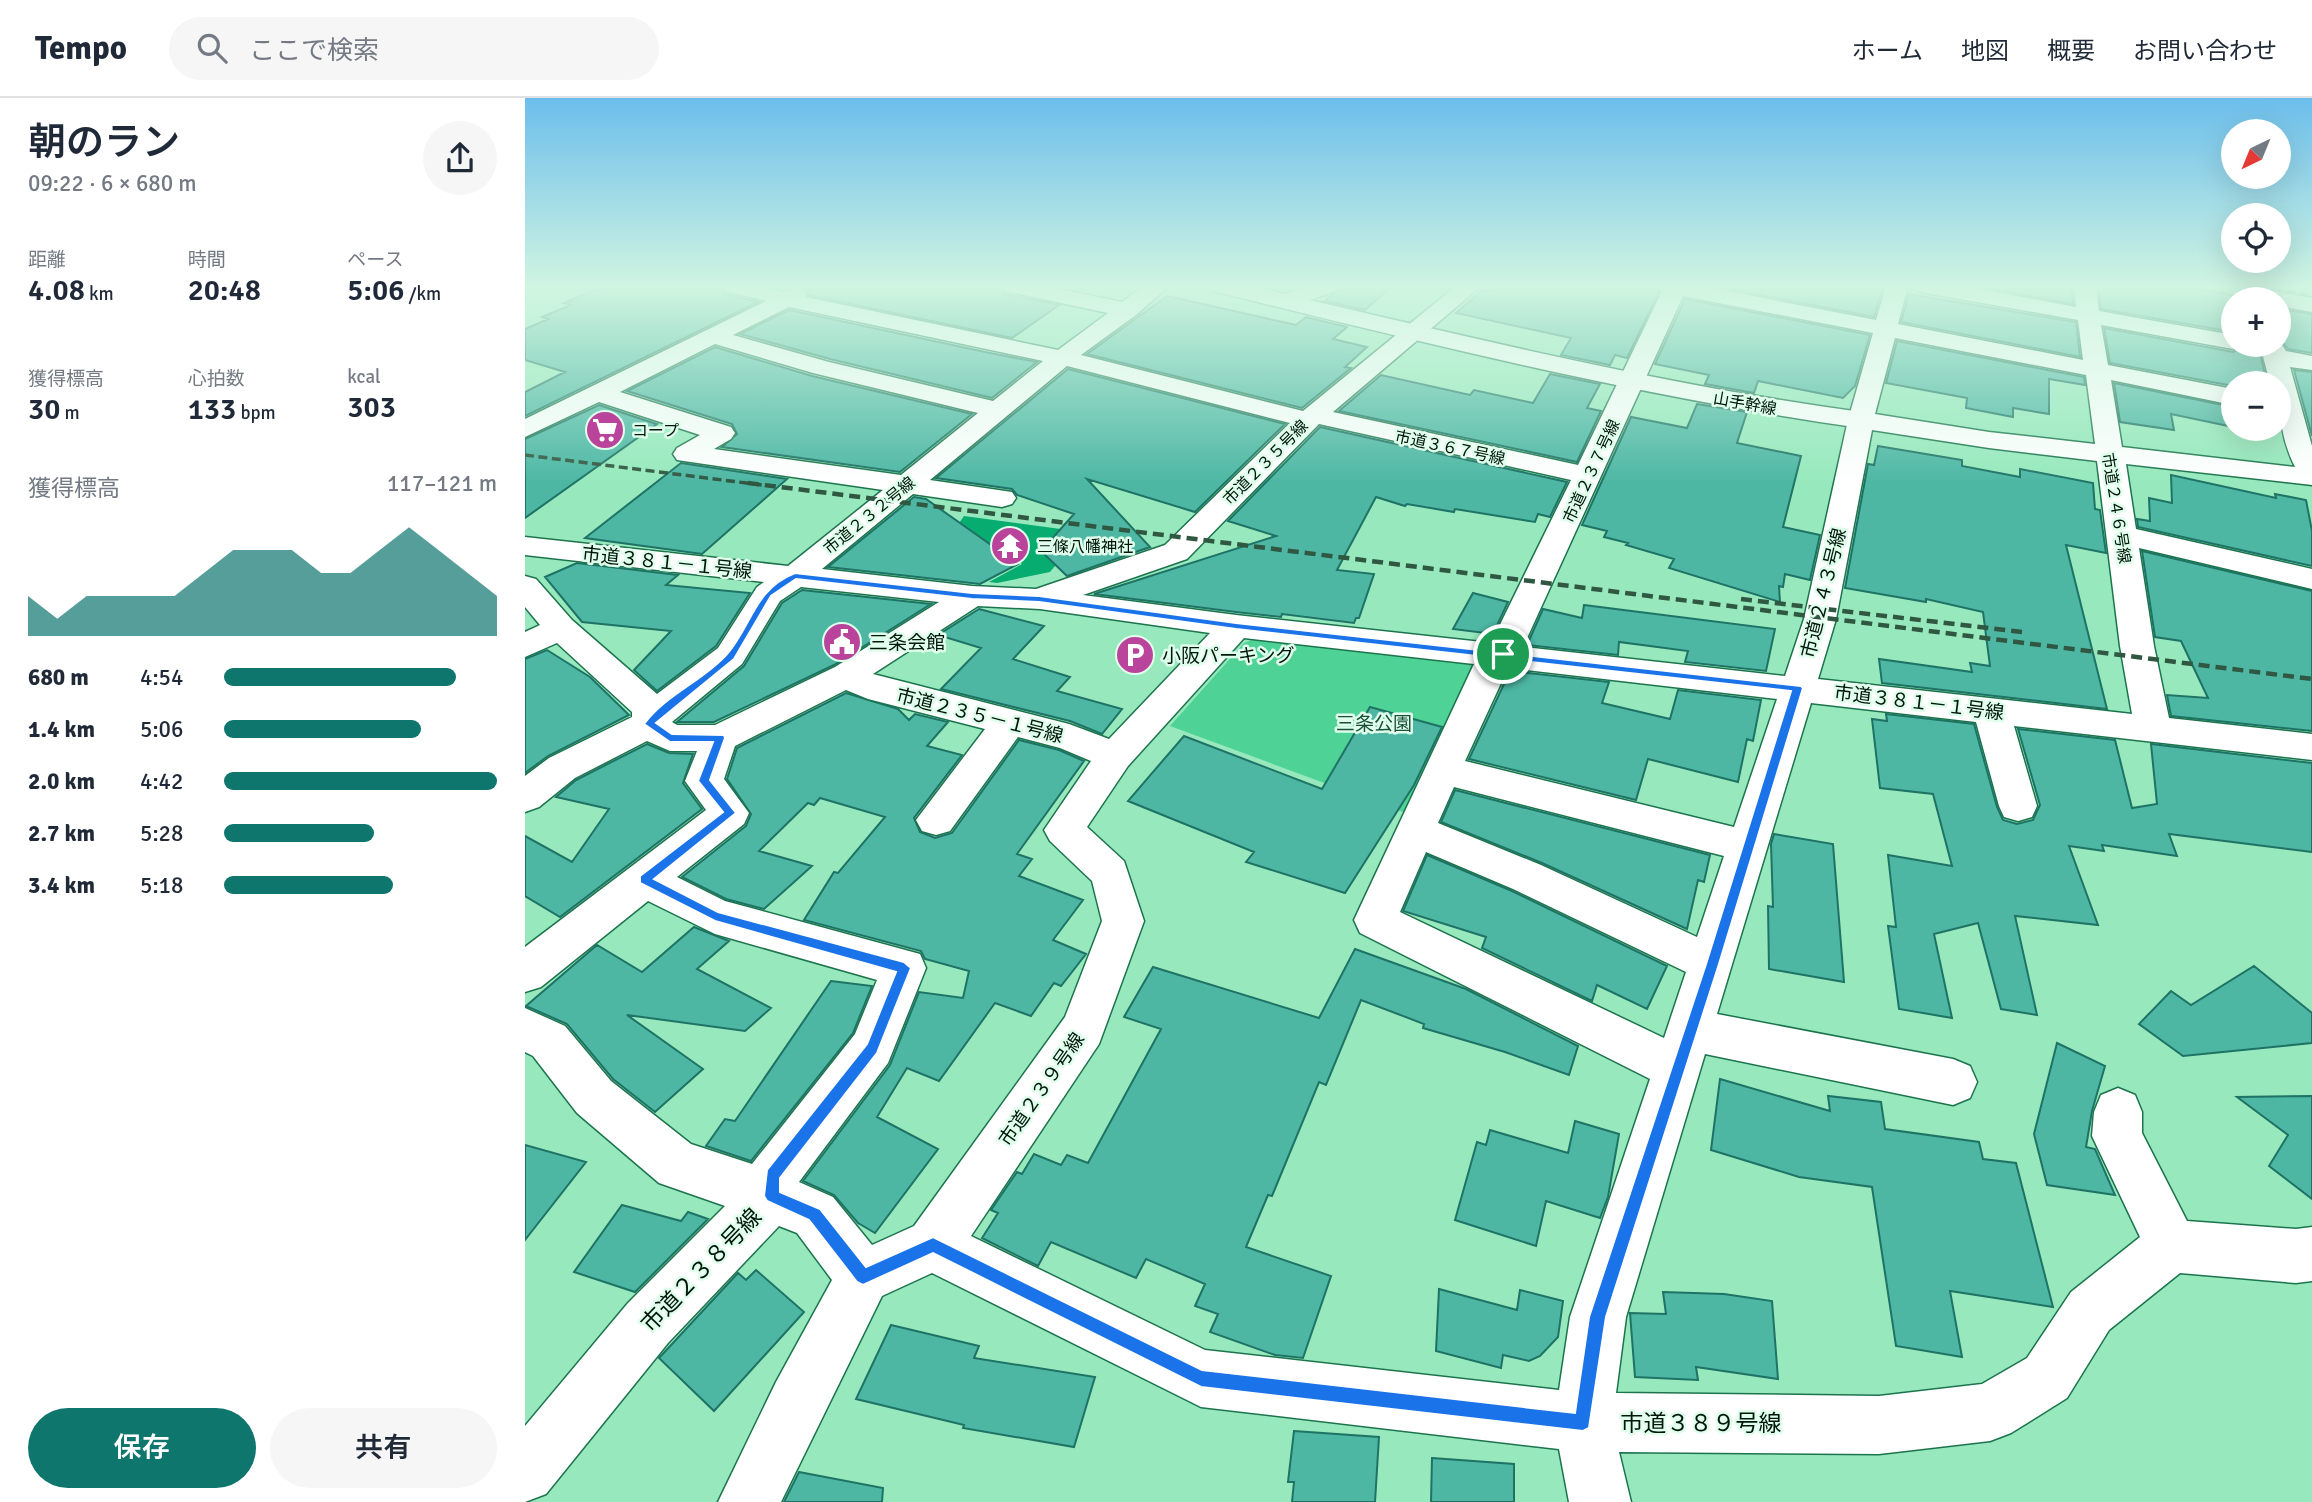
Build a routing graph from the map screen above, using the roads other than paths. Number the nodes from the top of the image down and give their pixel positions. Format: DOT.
graph roads {
  1 [pos="680,352"];
  2 [pos="765,352"];
  3 [pos="1031,352"];
  4 [pos="1071,352"];
  5 [pos="1388,352"];
  6 [pos="1501,352"];
  7 [pos="1646,352"];
  8 [pos="1878,352"];
  9 [pos="1998,352"];
  10 [pos="2094,352"];
  11 [pos="2291,356"];
  12 [pos="1062,358"];
  13 [pos="2312,363"];
  14 [pos="2097,370"];
  15 [pos="1633,382"];
  16 [pos="597,393"];
  17 [pos="2221,395"];
  18 [pos="997,410"];
  19 [pos="1311,417"];
  20 [pos="1861,420"];
  21 [pos="2291,424"];
  22 [pos="525,429"];
  23 [pos="2108,447"];
  24 [pos="2310,465"];
  25 [pos="1588,476"];
  26 [pos="905,485"];
  27 [pos="1002,498"];
  28 [pos="2122,535"];
  29 [pos="525,546"];
  30 [pos="570,551"];
  31 [pos="795,576"];
  32 [pos="2312,579"];
  33 [pos="525,585"];
  34 [pos="972,596"];
  35 [pos="1039,599"];
  36 [pos="1236,626"];
  37 [pos="560,628"];
  38 [pos="525,646"];
  39 [pos="1503,654"];
  40 [pos="846,675"];
  41 [pos="1797,688"];
  42 [pos="1991,710"];
  43 [pos="1010,722"];
  44 [pos="649,724"];
  45 [pos="2153,729"];
  46 [pos="720,738"];
  47 [pos="2312,747"];
  48 [pos="1115,756"];
  49 [pos="1443,770"];
  50 [pos="525,797"];
  51 [pos="2018,806"];
  52 [pos="936,820"];
  53 [pos="1416,831"];
  54 [pos="1748,846"];
  55 [pos="645,880"];
  56 [pos="1712,964"];
  57 [pos="525,973"];
  58 [pos="525,1029"];
  59 [pos="1683,1049"];
  60 [pos="1953,1082"];
  61 [pos="2117,1112"];
  62 [pos="772,1196"];
  63 [pos="933,1245"];
  64 [pos="2172,1246"];
  65 [pos="2312,1254"];
  66 [pos="863,1277"];
  67 [pos="1583,1422"];
  68 [pos="525,1472"];
  69 [pos="749,1502"];
  70 [pos="1600,1502"];
  1 -- 16 [label="street"];
  2 -- 18 [label="street"];
  3 -- 12 [label="street, 市道３６７号線"];
  4 -- 12 [label="street, 市道２３２号線"];
  5 -- 19 [label="street, 市道２３５号線"];
  6 -- 15 [label="street, 山手幹線"];
  7 -- 15 [label="street, 市道２３７号線"];
  8 -- 20 [label="street, 市道２４３号線"];
  9 -- 14 [label="street"];
  10 -- 14 [label="street, 市道２４６号線"];
  11 -- 13 [label="street"];
  12 -- 18 [label="street, 市道２３２号線"];
  12 -- 19 [label="street, 市道３６７号線"];
  14 -- 17 [label="street"];
  14 -- 23 [label="street, 市道２４６号線"];
  15 -- 20 [label="street, 山手幹線"];
  15 -- 25 [label="street, 市道２３７号線"];
  16 -- 22 [label="street"];
  16 -- 26 [label="street"];
  18 -- 26 [label="street, 市道２３２号線"];
  19 -- 25 [label="street, 市道３６７号線"];
  19 -- 35 [label="street, 市道２３５号線"];
  20 -- 23 [label="street, 山手幹線"];
  20 -- 41 [label="street, 市道２４３号線"];
  21 -- 24 [label="street"];
  23 -- 24 [label="street, 山手幹線"];
  23 -- 28 [label="street, 市道２４６号線"];
  25 -- 39 [label="street, 市道２３７号線"];
  26 -- 27 [label="street"];
  26 -- 31 [label="street, 市道２３２号線"];
  28 -- 32 [label="street"];
  28 -- 45 [label="street, 市道２４６号線"];
  29 -- 30 [label="street, 市道３８１－１号線"];
  30 -- 31 [label="street, 市道３８１－１号線"];
  30 -- 33 [label="street"];
  31 -- 34 [label="street, 市道３８１－１号線"];
  31 -- 44 [label="street, 市道２３２号線"];
  33 -- 37 [label="street"];
  34 -- 35 [label="street, 市道３８１－１号線"];
  34 -- 40 [label="street"];
  35 -- 36 [label="street, 市道３８１－１号線"];
  36 -- 39 [label="street, 市道３８１－１号線"];
  36 -- 48 [label="street, 市道２３９号線"];
  37 -- 38 [label="street"];
  37 -- 44 [label="street"];
  39 -- 41 [label="street, 市道３８１－１号線"];
  39 -- 49 [label="street, 市道２３７号線"];
  40 -- 43 [label="street, 市道２３５－１号線"];
  40 -- 46 [label="street"];
  41 -- 42 [label="street, 市道３８１－１号線"];
  41 -- 54 [label="street, 市道２４３号線"];
  42 -- 45 [label="street, 市道３８１－１号線"];
  42 -- 51 [label="street"];
  43 -- 48 [label="street, 市道２３５－１号線"];
  43 -- 52 [label="street"];
  44 -- 46 [label="street"];
  44 -- 50 [label="street, 市道２３２号線"];
  45 -- 47 [label="street, 市道３８１－１号線"];
  46 -- 55 [label="street"];
  48 -- 63 [label="street, 市道２３９号線"];
  49 -- 53 [label="street, 市道２３７号線"];
  49 -- 54 [label="street"];
  53 -- 56 [label="street"];
  53 -- 59 [label="street, 市道２３７号線"];
  54 -- 56 [label="street, 市道２４３号線"];
  55 -- 57 [label="street"];
  55 -- 62 [label="street, 市道２３８号線"];
  56 -- 59 [label="street, 市道２４３号線"];
  58 -- 62 [label="street"];
  59 -- 60 [label="street"];
  59 -- 67 [label="street, 市道２４３号線"];
  61 -- 64 [label="street"];
  62 -- 66 [label="street"];
  62 -- 68 [label="street, 市道２３８号線"];
  63 -- 66 [label="street"];
  63 -- 67 [label="street, 市道３８９号線"];
  64 -- 65 [label="street"];
  64 -- 67 [label="street, 市道３８９号線"];
  66 -- 69 [label="street"];
  67 -- 70 [label="street, 市道２４３号線"];
}
